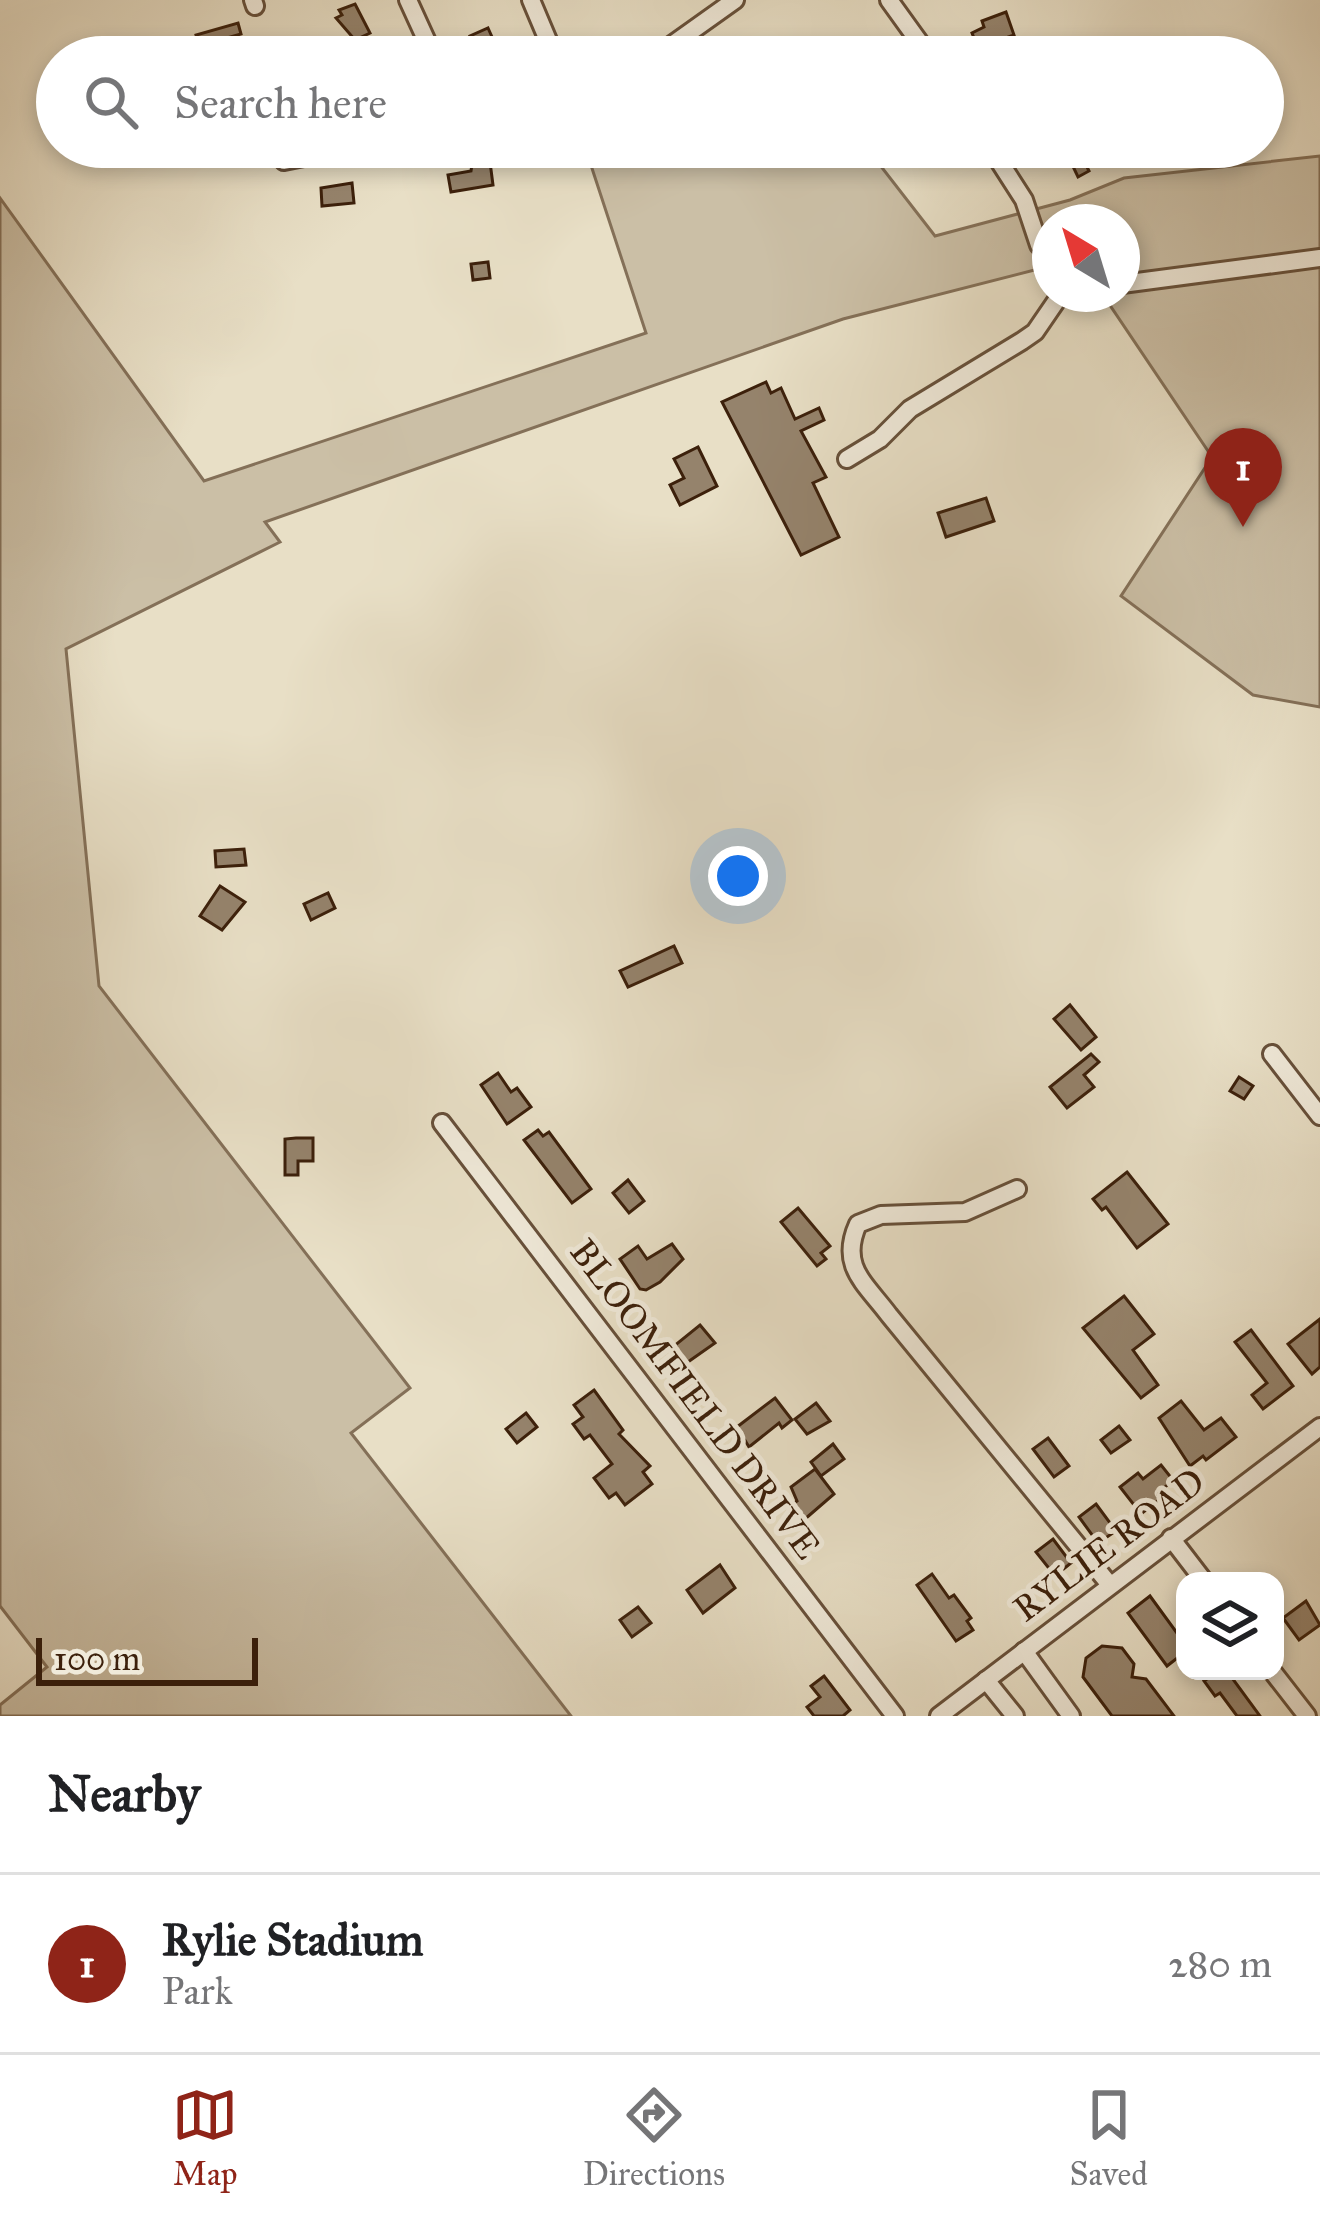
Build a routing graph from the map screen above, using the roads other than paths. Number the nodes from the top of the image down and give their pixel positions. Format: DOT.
graph roads {
  1 [pos="408,0"];
  2 [pos="531,0"];
  3 [pos="735,0"];
  4 [pos="889,0"];
  5 [pos="424,36"];
  6 [pos="546,36"];
  7 [pos="684,36"];
  8 [pos="915,36"];
  9 [pos="1003,168"];
  10 [pos="1032,222"];
  11 [pos="1320,258"];
  12 [pos="1140,282"];
  13 [pos="1049,312"];
  14 [pos="847,459"];
  15 [pos="1272,1054"];
  16 [pos="1320,1116"];
  17 [pos="442,1123"];
  18 [pos="1017,1189"];
  19 [pos="1318,1433"];
  20 [pos="1172,1538"];
  21 [pos="1197,1572"];
  22 [pos="1110,1585"];
  23 [pos="1024,1651"];
  24 [pos="986,1680"];
  25 [pos="1279,1680"];
  26 [pos="895,1716"];
  27 [pos="939,1716"];
  28 [pos="1015,1716"];
  29 [pos="1071,1716"];
  30 [pos="1306,1716"];
  1 -- 5 [label="street"];
  2 -- 6 [label="street"];
  3 -- 7 [label="street"];
  4 -- 8 [label="street"];
  9 -- 10 [label="street"];
  11 -- 12 [label="street"];
  13 -- 14 [label="street"];
  15 -- 16 [label="street"];
  17 -- 26 [label="street, BLOOMFIELD DRIVE"];
  18 -- 22 [label="street"];
  19 -- 20 [label="street, RYLIE ROAD"];
  20 -- 21 [label="street"];
  20 -- 22 [label="street, RYLIE ROAD"];
  22 -- 23 [label="street, RYLIE ROAD"];
  23 -- 24 [label="street, RYLIE ROAD"];
  23 -- 29 [label="street"];
  24 -- 27 [label="street, RYLIE ROAD"];
  24 -- 28 [label="street"];
  25 -- 30 [label="street"];
}
